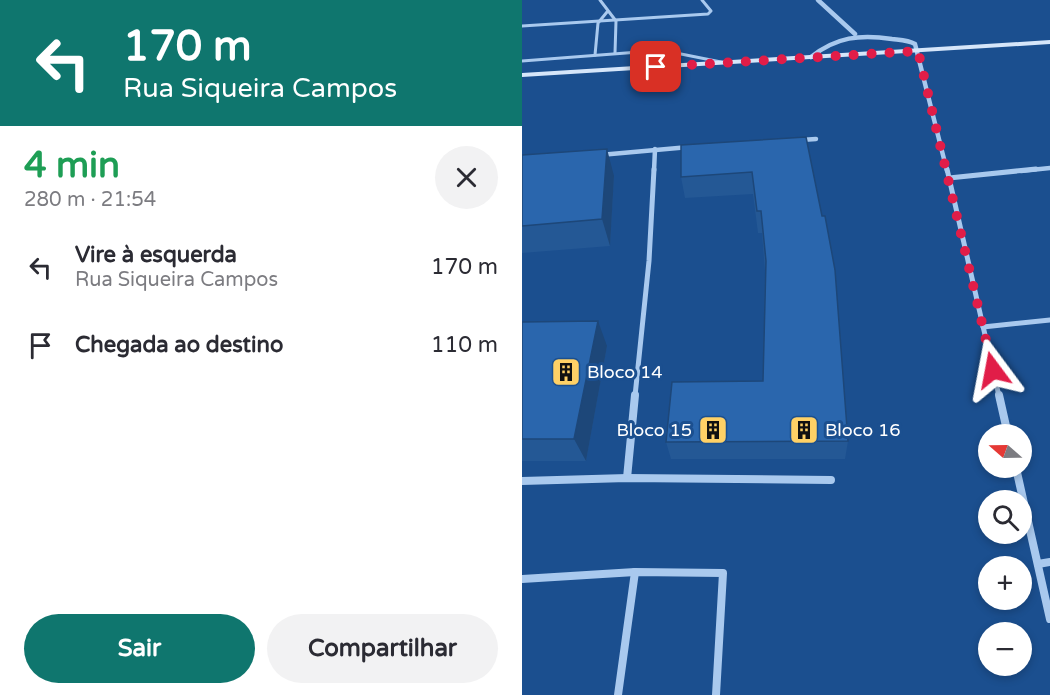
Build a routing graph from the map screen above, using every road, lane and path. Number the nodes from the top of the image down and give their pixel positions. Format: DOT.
graph roads {
  1 [pos="600,0"];
  2 [pos="702,0"];
  3 [pos="818,0"];
  4 [pos="607,12"];
  5 [pos="616,21"];
  6 [pos="598,22"];
  7 [pos="522,26"];
  8 [pos="855,34"];
  9 [pos="1050,42"];
  10 [pos="918,51"];
  11 [pos="615,53"];
  12 [pos="595,55"];
  13 [pos="811,57"];
  14 [pos="522,61"];
  15 [pos="723,63"];
  16 [pos="522,75"];
  17 [pos="816,139"];
  18 [pos="794,141"];
  19 [pos="701,146"];
  20 [pos="655,149"];
  21 [pos="589,156"];
  22 [pos="1050,168"];
  23 [pos="949,178"];
  24 [pos="1050,320"];
  25 [pos="983,327"];
  26 [pos="1005,424"];
  27 [pos="627,478"];
  28 [pos="1018,478"];
  29 [pos="831,480"];
  30 [pos="522,481"];
  31 [pos="1050,562"];
  32 [pos="1038,564"];
  33 [pos="635,572"];
  34 [pos="522,579"];
  35 [pos="1050,619"];
  36 [pos="618,695"];
  37 [pos="716,695"];
  1 -- 4 [label="lane"];
  2 -- 5 [label="lane"];
  3 -- 8 [label="street"];
  4 -- 5 [label="lane"];
  4 -- 6 [label="lane"];
  5 -- 6 [label="lane"];
  5 -- 11 [label="lane"];
  6 -- 7 [label="lane"];
  6 -- 12 [label="lane"];
  8 -- 10 [label="street"];
  8 -- 13 [label="street"];
  9 -- 10 [label="main road"];
  10 -- 13 [label="main road"];
  10 -- 23 [label="street"];
  11 -- 12 [label="lane"];
  11 -- 15 [label="lane"];
  12 -- 14 [label="lane"];
  13 -- 15 [label="main road"];
  15 -- 16 [label="main road"];
  17 -- 18 [label="street"];
  19 -- 20 [label="street"];
  20 -- 21 [label="street"];
  20 -- 27 [label="street"];
  22 -- 23 [label="street"];
  23 -- 25 [label="street"];
  24 -- 25 [label="street"];
  25 -- 26 [label="street"];
  27 -- 29 [label="street"];
  27 -- 30 [label="street"];
  28 -- 32 [label="street"];
  31 -- 32 [label="street"];
  32 -- 35 [label="street"];
  33 -- 34 [label="street"];
  33 -- 36 [label="street"];
  33 -- 37 [label="street"];
}
